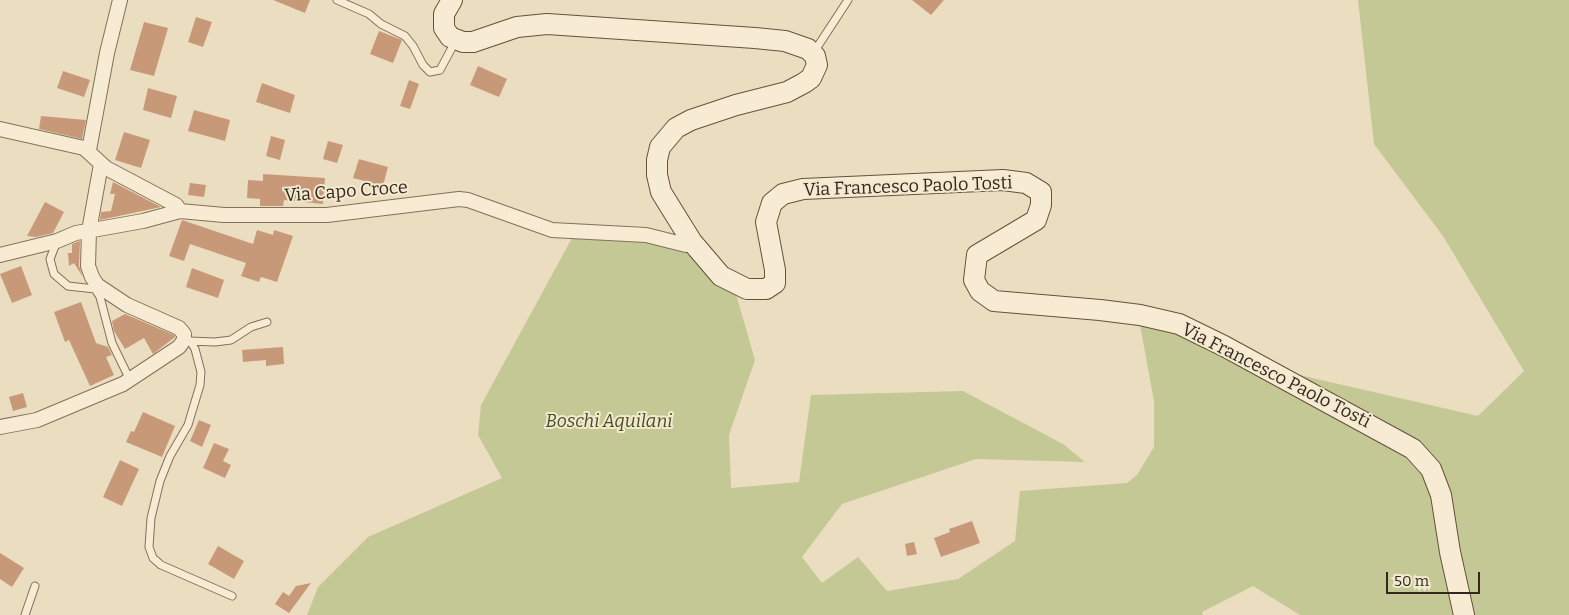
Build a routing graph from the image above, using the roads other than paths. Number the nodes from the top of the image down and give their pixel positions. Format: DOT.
graph roads {
  1 [pos="120,0"];
  2 [pos="336,0"];
  3 [pos="452,0"];
  4 [pos="848,0"];
  5 [pos="456,40"];
  6 [pos="812,53"];
  7 [pos="0,129"];
  8 [pos="89,150"];
  9 [pos="101,164"];
  10 [pos="180,211"];
  11 [pos="89,231"];
  12 [pos="57,242"];
  13 [pos="692,242"];
  14 [pos="0,255"];
  15 [pos="266,322"];
  16 [pos="187,341"];
  17 [pos="130,380"];
  18 [pos="0,427"];
  19 [pos="35,586"];
  20 [pos="232,596"];
  21 [pos="25,615"];
  22 [pos="1464,615"];
  1 -- 8 [label="street"];
  2 -- 5 [label="lane"];
  3 -- 5 [label="main road"];
  4 -- 6 [label="lane"];
  5 -- 6 [label="main road"];
  6 -- 13 [label="main road, Via Francesco Paolo Tosti"];
  7 -- 8 [label="street"];
  8 -- 9 [label="street"];
  9 -- 10 [label="street"];
  9 -- 11 [label="street"];
  10 -- 11 [label="street, Via Capo Croce"];
  10 -- 13 [label="street, Via Capo Croce"];
  11 -- 12 [label="street, Via Capo Croce"];
  11 -- 16 [label="street"];
  12 -- 14 [label="street, Via Capo Croce"];
  12 -- 17 [label="lane"];
  13 -- 22 [label="main road, Via Francesco Paolo Tosti"];
  15 -- 16 [label="lane"];
  16 -- 17 [label="street"];
  16 -- 20 [label="lane"];
  17 -- 18 [label="street"];
  19 -- 21 [label="lane"];
}
